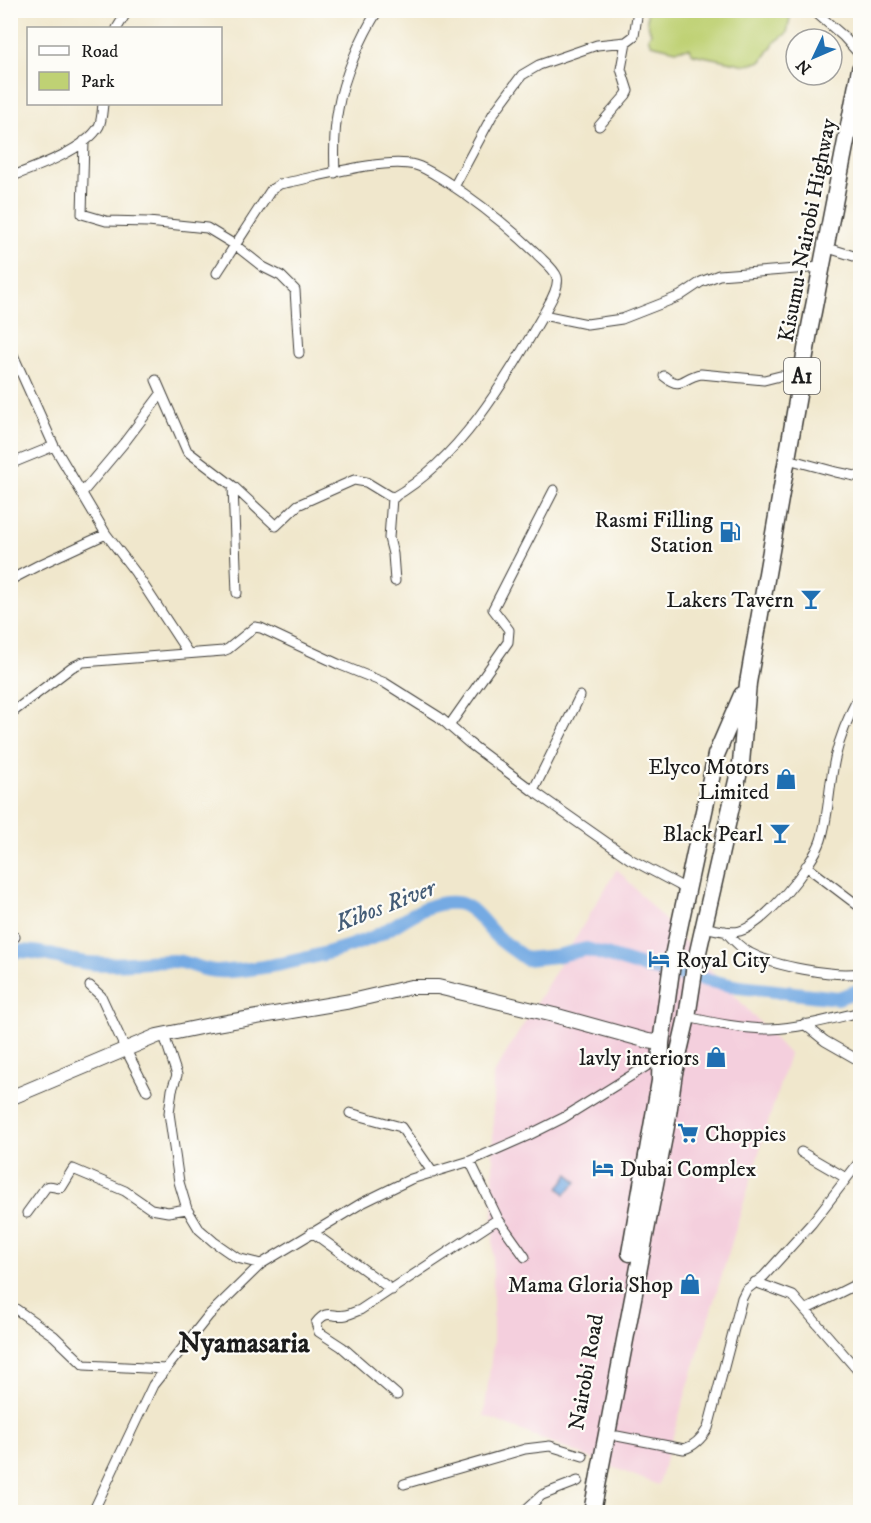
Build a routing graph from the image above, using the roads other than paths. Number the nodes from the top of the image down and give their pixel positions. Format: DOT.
graph roads {
  1 [pos="128,10"];
  2 [pos="378,10"];
  3 [pos="638,10"];
  4 [pos="813,10"];
  5 [pos="118,27"];
  6 [pos="626,42"];
  7 [pos="861,55"];
  8 [pos="861,69"];
  9 [pos="858,92"];
  10 [pos="104,105"];
  11 [pos="599,126"];
  12 [pos="84,141"];
  13 [pos="335,173"];
  14 [pos="10,177"];
  15 [pos="454,187"];
  16 [pos="235,244"];
  17 [pos="825,247"];
  18 [pos="861,258"];
  19 [pos="821,267"];
  20 [pos="217,273"];
  21 [pos="543,315"];
  22 [pos="10,348"];
  23 [pos="299,353"];
  24 [pos="664,376"];
  25 [pos="801,378"];
  26 [pos="156,380"];
  27 [pos="160,394"];
  28 [pos="54,446"];
  29 [pos="788,459"];
  30 [pos="10,464"];
  31 [pos="861,477"];
  32 [pos="233,486"];
  33 [pos="554,490"];
  34 [pos="82,493"];
  35 [pos="395,497"];
  36 [pos="106,534"];
  37 [pos="10,580"];
  38 [pos="395,581"];
  39 [pos="237,593"];
  40 [pos="188,653"];
  41 [pos="747,683"];
  42 [pos="861,694"];
  43 [pos="580,696"];
  44 [pos="10,714"];
  45 [pos="449,726"];
  46 [pos="714,766"];
  47 [pos="739,773"];
  48 [pos="533,791"];
  49 [pos="806,866"];
  50 [pos="687,891"];
  51 [pos="861,907"];
  52 [pos="703,927"];
  53 [pos="725,931"];
  54 [pos="861,973"];
  55 [pos="90,986"];
  56 [pos="861,1012"];
  57 [pos="687,1017"];
  58 [pos="804,1024"];
  59 [pos="164,1035"];
  60 [pos="661,1043"];
  61 [pos="124,1048"];
  62 [pos="861,1061"];
  63 [pos="653,1062"];
  64 [pos="147,1091"];
  65 [pos="10,1098"];
  66 [pos="350,1113"];
  67 [pos="801,1152"];
  68 [pos="470,1161"];
  69 [pos="861,1161"];
  70 [pos="433,1173"];
  71 [pos="846,1178"];
  72 [pos="187,1209"];
  73 [pos="27,1213"];
  74 [pos="498,1219"];
  75 [pos="312,1232"];
  76 [pos="525,1257"];
  77 [pos="261,1264"];
  78 [pos="755,1282"];
  79 [pos="857,1284"];
  80 [pos="392,1290"];
  81 [pos="10,1305"];
  82 [pos="805,1310"];
  83 [pos="166,1369"];
  84 [pos="861,1373"];
  85 [pos="397,1395"];
  86 [pos="617,1436"];
  87 [pos="584,1456"];
  88 [pos="578,1481"];
  89 [pos="404,1484"];
  90 [pos="93,1512"];
  91 [pos="523,1512"];
  92 [pos="583,1512"];
  93 [pos="592,1512"];
  1 -- 5 [label="street"];
  2 -- 13 [label="street"];
  3 -- 6 [label="street"];
  4 -- 7 [label="street"];
  6 -- 11 [label="street"];
  6 -- 15 [label="street"];
  8 -- 9 [label="highway, Kisumu-Nairobi Highway / A1"];
  9 -- 17 [label="highway, Kisumu-Nairobi Highway / A1"];
  10 -- 12 [label="street"];
  12 -- 14 [label="street"];
  12 -- 16 [label="street"];
  13 -- 15 [label="street"];
  13 -- 16 [label="street"];
  15 -- 21 [label="street"];
  16 -- 20 [label="street"];
  16 -- 23 [label="street"];
  17 -- 18 [label="street"];
  17 -- 19 [label="highway, Kisumu-Nairobi Highway / A1"];
  19 -- 21 [label="street"];
  19 -- 25 [label="highway, Kisumu-Nairobi Highway / A1"];
  21 -- 35 [label="street"];
  22 -- 28 [label="street"];
  24 -- 25 [label="street"];
  25 -- 29 [label="highway, Kisumu-Nairobi Highway / A1"];
  26 -- 27 [label="street"];
  27 -- 32 [label="street"];
  27 -- 34 [label="street"];
  28 -- 30 [label="street"];
  28 -- 34 [label="street"];
  29 -- 31 [label="street"];
  29 -- 41 [label="highway, Kisumu-Nairobi Highway / A1"];
  32 -- 35 [label="street"];
  32 -- 39 [label="street"];
  33 -- 45 [label="street"];
  34 -- 36 [label="street"];
  35 -- 38 [label="street"];
  36 -- 37 [label="street"];
  36 -- 40 [label="street"];
  40 -- 44 [label="street"];
  40 -- 45 [label="street"];
  41 -- 46 [label="highway, A1"];
  41 -- 47 [label="highway, A1"];
  42 -- 49 [label="street"];
  43 -- 48 [label="street"];
  45 -- 48 [label="street"];
  46 -- 47 [label="highway"];
  46 -- 50 [label="highway, A1"];
  47 -- 52 [label="highway, A1"];
  48 -- 50 [label="street"];
  49 -- 51 [label="street"];
  49 -- 53 [label="street"];
  50 -- 60 [label="highway, Nairobi Road / A1"];
  52 -- 53 [label="street"];
  52 -- 57 [label="highway, Nairobi Road / A1"];
  53 -- 54 [label="street"];
  55 -- 61 [label="street"];
  56 -- 58 [label="street"];
  57 -- 58 [label="street"];
  57 -- 93 [label="highway, Nairobi Road / A1"];
  58 -- 62 [label="street"];
  59 -- 60 [label="main road"];
  59 -- 61 [label="main road"];
  59 -- 72 [label="street"];
  60 -- 92 [label="highway, Nairobi Road / A1"];
  61 -- 64 [label="street"];
  61 -- 65 [label="main road"];
  63 -- 68 [label="street"];
  66 -- 70 [label="street"];
  67 -- 71 [label="street"];
  68 -- 70 [label="street"];
  68 -- 74 [label="street"];
  69 -- 71 [label="street"];
  70 -- 75 [label="street"];
  71 -- 78 [label="street"];
  72 -- 73 [label="street"];
  72 -- 77 [label="street"];
  74 -- 76 [label="street"];
  74 -- 80 [label="street"];
  75 -- 77 [label="street"];
  75 -- 80 [label="street"];
  77 -- 83 [label="street"];
  78 -- 82 [label="street"];
  78 -- 86 [label="street"];
  79 -- 82 [label="street"];
  80 -- 85 [label="street"];
  81 -- 83 [label="street"];
  82 -- 84 [label="street"];
  83 -- 90 [label="street"];
  87 -- 89 [label="street"];
  88 -- 91 [label="street"];
}
